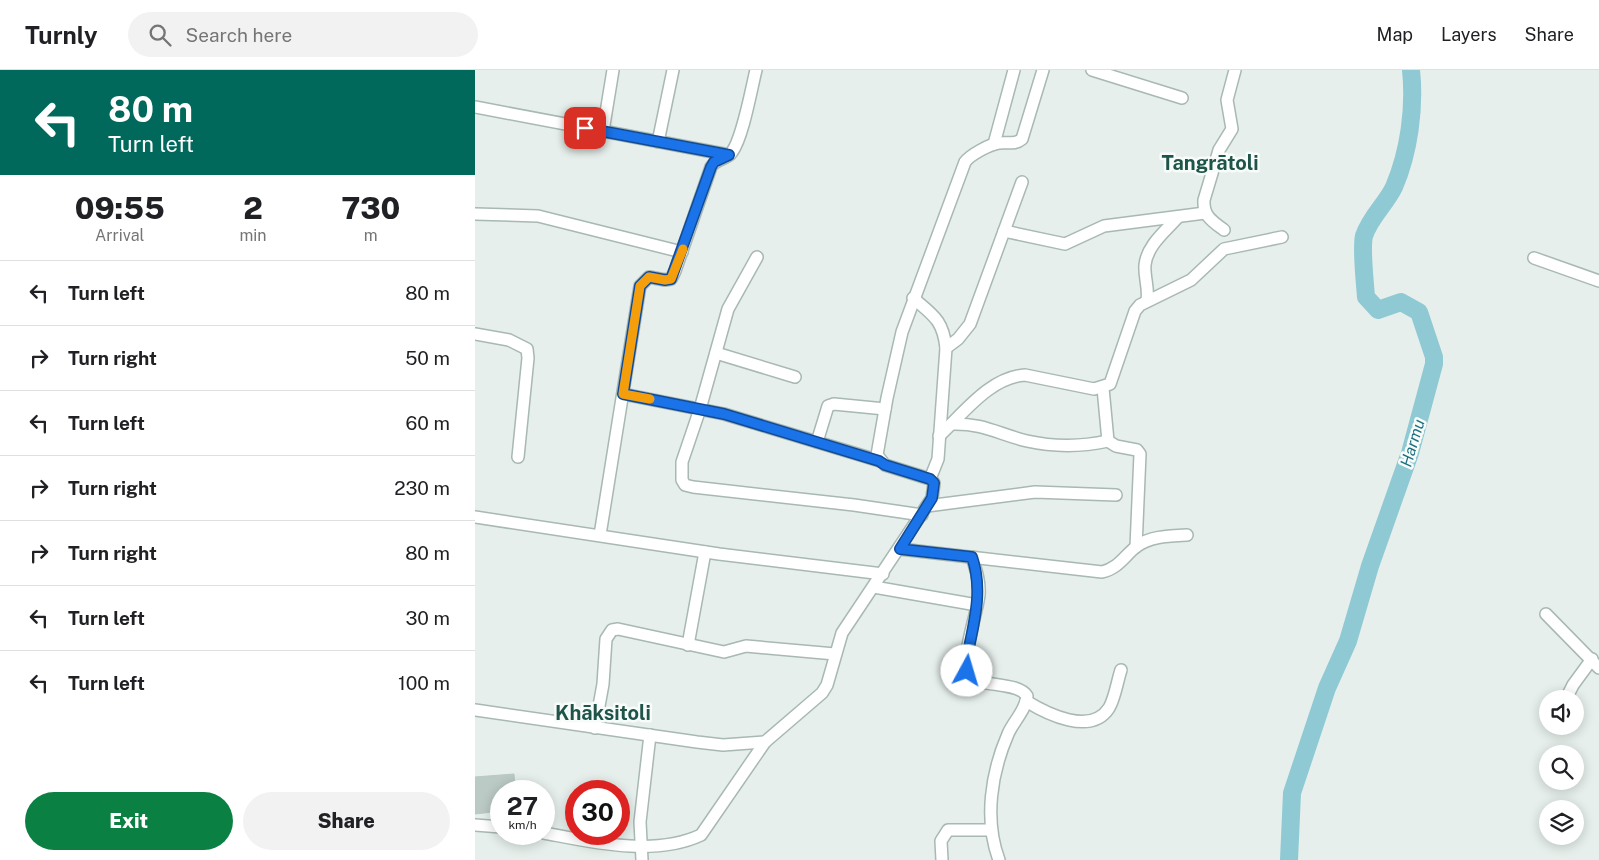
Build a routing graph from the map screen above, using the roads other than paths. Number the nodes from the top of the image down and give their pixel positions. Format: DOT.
graph roads {
  1 [pos="613,70"];
  2 [pos="673,70"];
  3 [pos="756,70"];
  4 [pos="1014,70"];
  5 [pos="1043,70"];
  6 [pos="1091,70"];
  7 [pos="1235,70"];
  8 [pos="1183,98"];
  9 [pos="475,107"];
  10 [pos="603,132"];
  11 [pos="658,142"];
  12 [pos="995,144"];
  13 [pos="729,155"];
  14 [pos="1022,182"];
  15 [pos="1205,213"];
  16 [pos="475,214"];
  17 [pos="1178,216"];
  18 [pos="1224,230"];
  19 [pos="1004,231"];
  20 [pos="1282,237"];
  21 [pos="682,252"];
  22 [pos="757,258"];
  23 [pos="1535,258"];
  24 [pos="1599,282"];
  25 [pos="913,298"];
  26 [pos="1147,300"];
  27 [pos="475,334"];
  28 [pos="946,348"];
  29 [pos="715,353"];
  30 [pos="795,378"];
  31 [pos="1103,388"];
  32 [pos="623,394"];
  33 [pos="700,409"];
  34 [pos="885,410"];
  35 [pos="952,424"];
  36 [pos="939,436"];
  37 [pos="1108,441"];
  38 [pos="817,442"];
  39 [pos="518,457"];
  40 [pos="879,461"];
  41 [pos="930,479"];
  42 [pos="1116,495"];
  43 [pos="925,510"];
  44 [pos="475,517"];
  45 [pos="600,535"];
  46 [pos="1187,535"];
  47 [pos="1136,547"];
  48 [pos="900,549"];
  49 [pos="705,552"];
  50 [pos="972,557"];
  51 [pos="883,574"];
  52 [pos="874,587"];
  53 [pos="977,605"];
  54 [pos="1546,614"];
  55 [pos="688,644"];
  56 [pos="835,654"];
  57 [pos="1595,663"];
  58 [pos="1121,670"];
  59 [pos="1570,690"];
  60 [pos="1026,701"];
  61 [pos="475,710"];
  62 [pos="595,728"];
  63 [pos="649,735"];
  64 [pos="765,742"];
  65 [pos="475,825"];
  66 [pos="490,827"];
  67 [pos="991,830"];
  68 [pos="555,836"];
  69 [pos="641,845"];
  70 [pos="642,860"];
  71 [pos="942,860"];
  72 [pos="999,860"];
  1 -- 10 [label="street"];
  2 -- 11 [label="street"];
  3 -- 13 [label="street"];
  4 -- 12 [label="street"];
  5 -- 12 [label="street"];
  6 -- 8 [label="street"];
  7 -- 15 [label="street"];
  9 -- 10 [label="street"];
  10 -- 11 [label="street"];
  11 -- 13 [label="street"];
  12 -- 25 [label="street"];
  13 -- 21 [label="street"];
  14 -- 19 [label="street"];
  15 -- 17 [label="street"];
  15 -- 18 [label="street"];
  16 -- 21 [label="street"];
  17 -- 19 [label="street"];
  17 -- 26 [label="street"];
  19 -- 28 [label="street"];
  20 -- 26 [label="street"];
  21 -- 32 [label="street"];
  22 -- 29 [label="street"];
  23 -- 24 [label="street"];
  25 -- 28 [label="street"];
  25 -- 34 [label="street"];
  26 -- 31 [label="street"];
  27 -- 39 [label="street"];
  28 -- 36 [label="street"];
  29 -- 30 [label="street"];
  29 -- 33 [label="street"];
  31 -- 35 [label="street"];
  31 -- 37 [label="street"];
  32 -- 33 [label="street"];
  32 -- 45 [label="street"];
  33 -- 38 [label="street"];
  33 -- 43 [label="street"];
  34 -- 38 [label="street"];
  34 -- 40 [label="street"];
  35 -- 36 [label="street"];
  35 -- 37 [label="street"];
  36 -- 41 [label="street"];
  37 -- 47 [label="street"];
  38 -- 40 [label="street"];
  40 -- 41 [label="street"];
  41 -- 43 [label="street"];
  42 -- 43 [label="street"];
  43 -- 48 [label="street"];
  44 -- 45 [label="street"];
  45 -- 49 [label="street"];
  46 -- 47 [label="street"];
  47 -- 50 [label="street"];
  48 -- 50 [label="street"];
  48 -- 51 [label="street"];
  49 -- 51 [label="street"];
  49 -- 55 [label="street"];
  50 -- 53 [label="street"];
  51 -- 52 [label="street"];
  52 -- 53 [label="street"];
  52 -- 56 [label="street"];
  53 -- 60 [label="street"];
  54 -- 57 [label="street"];
  55 -- 56 [label="street"];
  55 -- 62 [label="street"];
  56 -- 64 [label="street"];
  57 -- 59 [label="street"];
  58 -- 60 [label="street"];
  60 -- 67 [label="street"];
  61 -- 62 [label="street"];
  62 -- 63 [label="street"];
  63 -- 64 [label="street"];
  63 -- 69 [label="street"];
  64 -- 69 [label="street"];
  65 -- 66 [label="street"];
  67 -- 71 [label="street"];
  67 -- 72 [label="street"];
  68 -- 69 [label="street"];
  69 -- 70 [label="street"];
}
